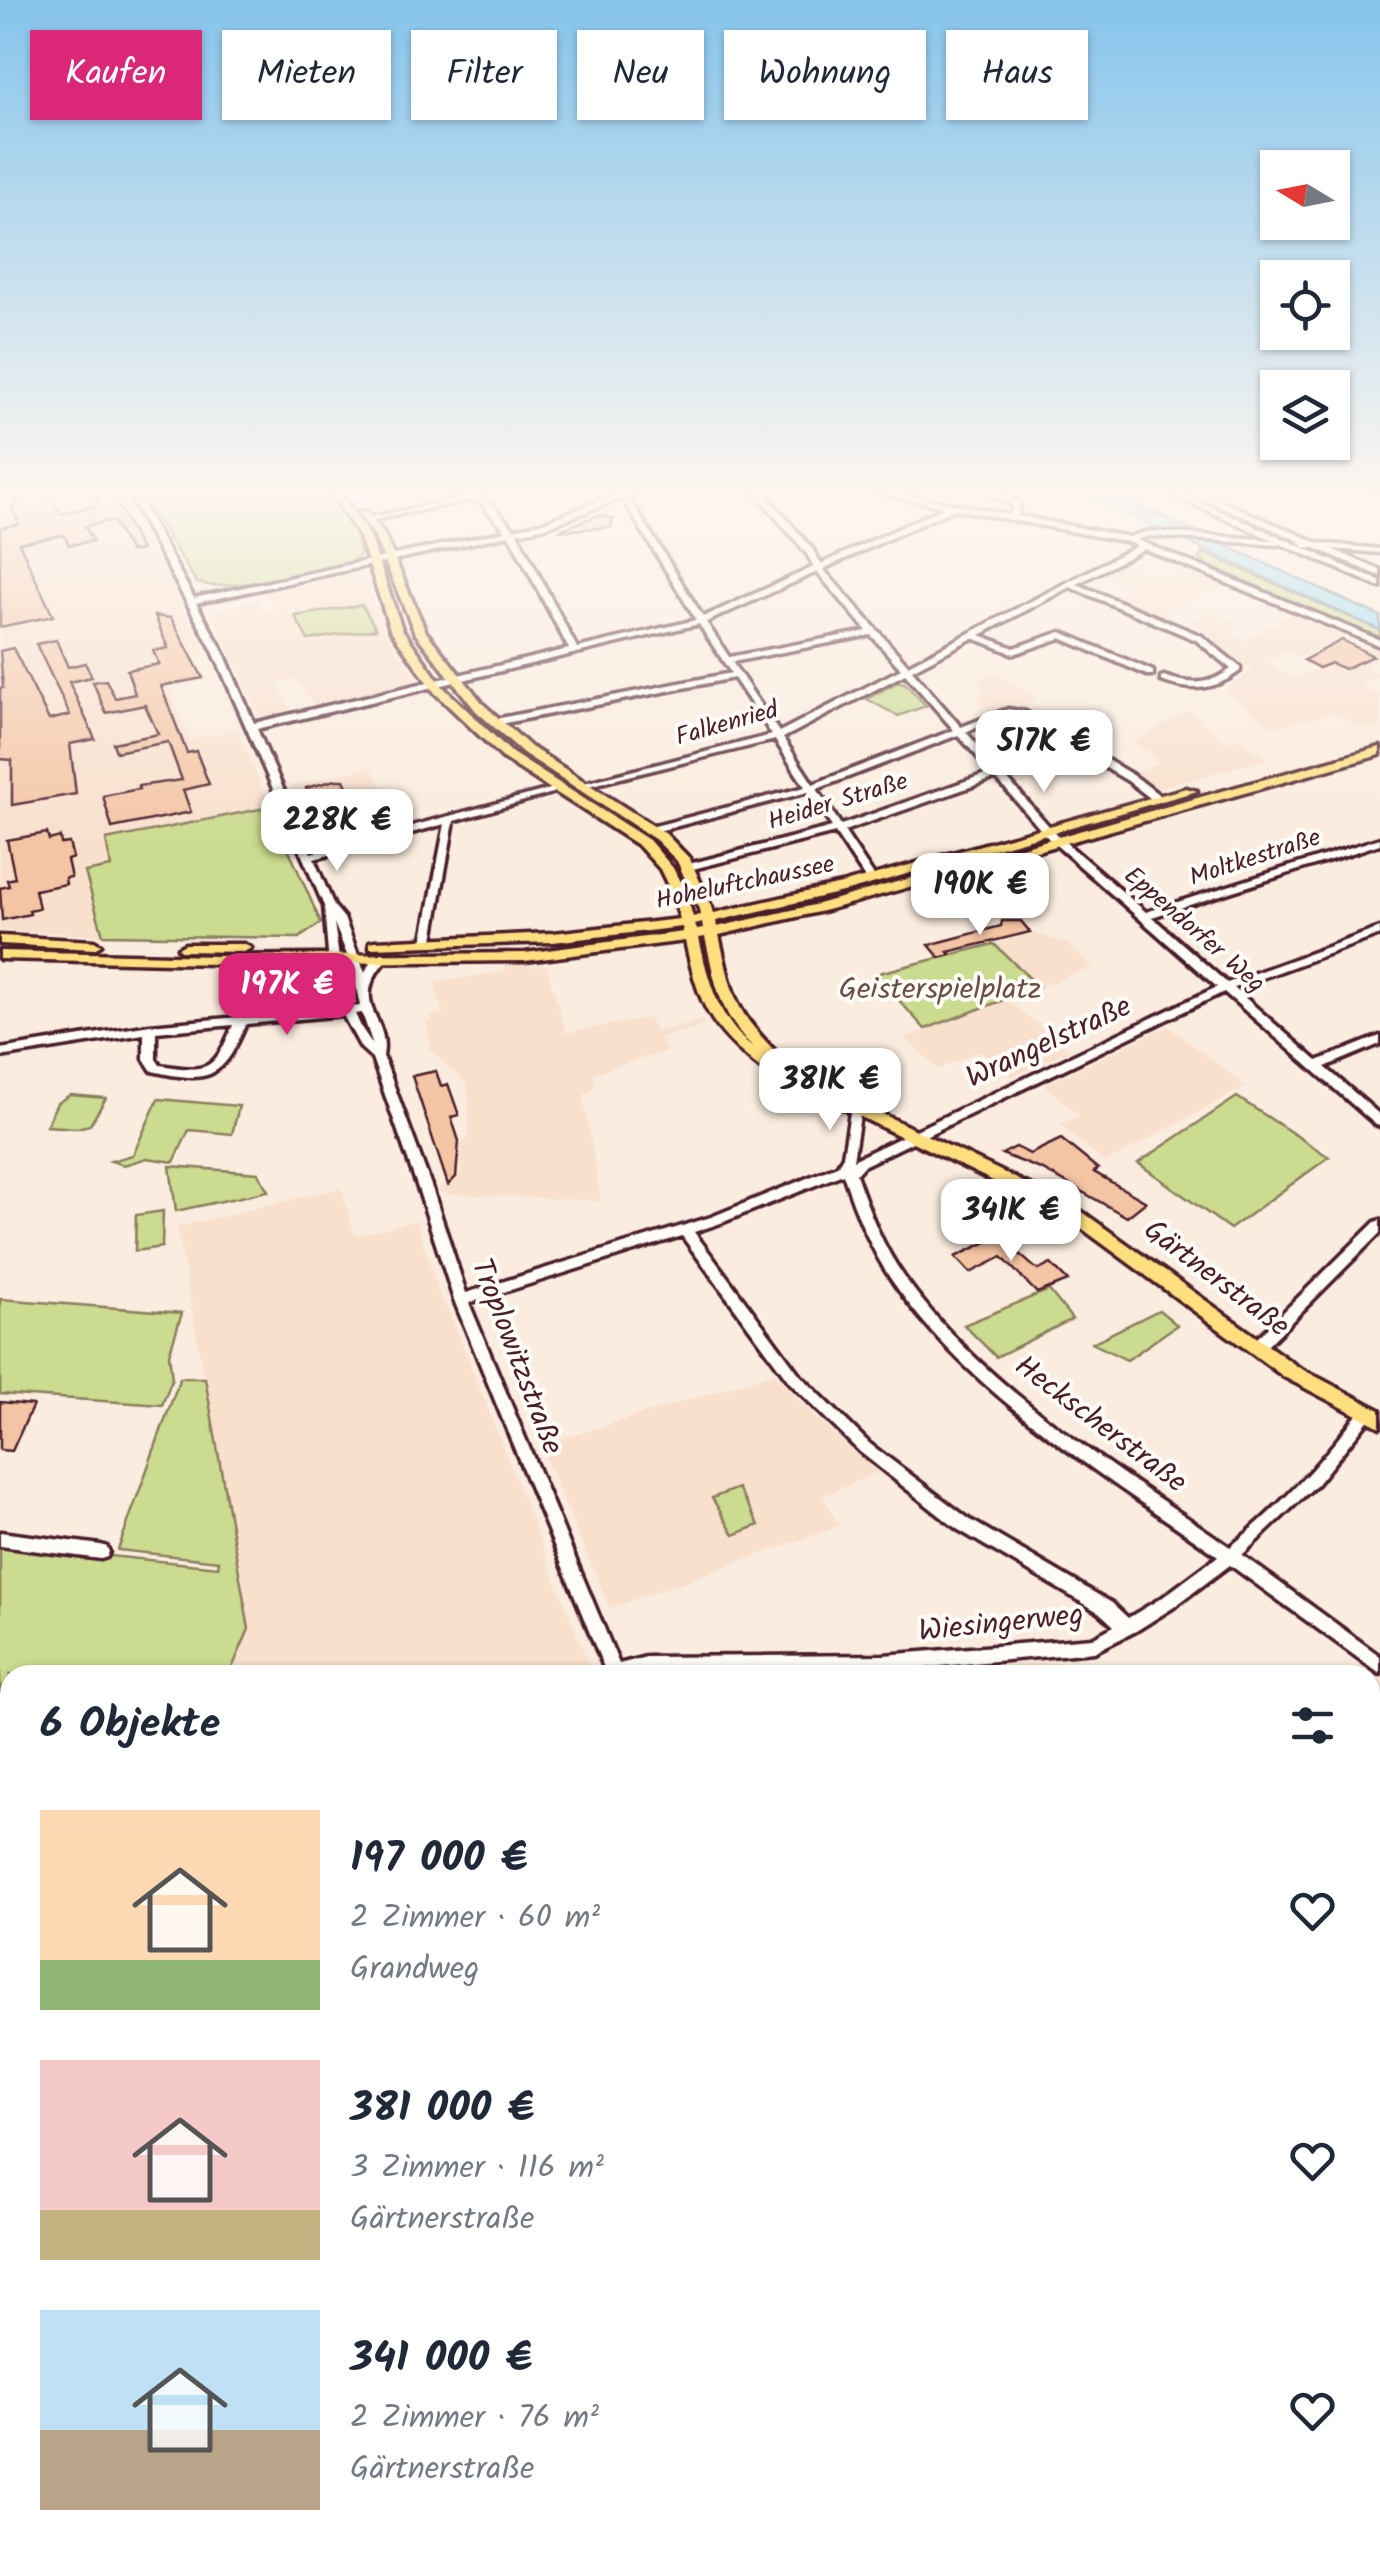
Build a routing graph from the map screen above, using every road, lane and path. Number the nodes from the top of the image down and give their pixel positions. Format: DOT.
graph roads {
  1 [pos="196,607"];
  2 [pos="388,607"];
  3 [pos="410,607"];
  4 [pos="552,607"];
  5 [pos="692,607"];
  6 [pos="731,607"];
  7 [pos="853,607"];
  8 [pos="1026,607"];
  9 [pos="1126,607"];
  10 [pos="1294,607"];
  11 [pos="700,621"];
  12 [pos="874,632"];
  13 [pos="973,635"];
  14 [pos="1380,643"];
  15 [pos="574,650"];
  16 [pos="726,660"];
  17 [pos="906,668"];
  18 [pos="1150,672"];
  19 [pos="736,675"];
  20 [pos="1164,678"];
  21 [pos="455,680"];
  22 [pos="434,684"];
  23 [pos="495,722"];
  24 [pos="251,727"];
  25 [pos="962,730"];
  26 [pos="777,737"];
  27 [pos="1380,740"];
  28 [pos="1380,750"];
  29 [pos="999,773"];
  30 [pos="580,787"];
  31 [pos="811,788"];
  32 [pos="558,790"];
  33 [pos="1158,799"];
  34 [pos="450,822"];
  35 [pos="839,829"];
  36 [pos="1046,829"];
  37 [pos="651,830"];
  38 [pos="1058,841"];
  39 [pos="1380,841"];
  40 [pos="308,857"];
  41 [pos="689,867"];
  42 [pos="872,879"];
  43 [pos="1144,916"];
  44 [pos="710,925"];
  45 [pos="689,929"];
  46 [pos="1380,931"];
  47 [pos="0,940"];
  48 [pos="428,944"];
  49 [pos="342,952"];
  50 [pos="0,955"];
  51 [pos="383,957"];
  52 [pos="1226,987"];
  53 [pos="362,992"];
  54 [pos="366,1009"];
  55 [pos="348,1012"];
  56 [pos="242,1020"];
  57 [pos="150,1030"];
  58 [pos="1380,1040"];
  59 [pos="0,1052"];
  60 [pos="377,1056"];
  61 [pos="1316,1066"];
  62 [pos="788,1074"];
  63 [pos="855,1109"];
  64 [pos="1380,1122"];
  65 [pos="914,1135"];
  66 [pos="845,1171"];
  67 [pos="1380,1225"];
  68 [pos="685,1230"];
  69 [pos="461,1300"];
  70 [pos="1257,1347"];
  71 [pos="1373,1416"];
  72 [pos="0,1540"];
  73 [pos="100,1552"];
  74 [pos="1230,1556"];
  75 [pos="1126,1627"];
  76 [pos="610,1665"];
  77 [pos="646,1665"];
  78 [pos="1379,1665"];
  1 -- 24 [label="street"];
  2 -- 22 [label="main road, Gärtnerstraße"];
  3 -- 21 [label="main road"];
  4 -- 15 [label="street"];
  5 -- 11 [label="street"];
  6 -- 11 [label="street"];
  7 -- 12 [label="street, Eppendorfer Weg"];
  8 -- 13 [label="street, Falkenried"];
  9 -- 20 [label="street"];
  10 -- 14 [label="street"];
  11 -- 15 [label="street"];
  11 -- 16 [label="street"];
  12 -- 16 [label="street"];
  12 -- 17 [label="street, Eppendorfer Weg"];
  13 -- 17 [label="street, Falkenried"];
  13 -- 18 [label="street"];
  15 -- 21 [label="street"];
  16 -- 19 [label="street"];
  17 -- 25 [label="street, Eppendorfer Weg"];
  17 -- 26 [label="street, Falkenried"];
  19 -- 23 [label="street"];
  19 -- 26 [label="street"];
  21 -- 22 [label="street"];
  21 -- 23 [label="main road"];
  22 -- 24 [label="street"];
  22 -- 32 [label="main road, Gärtnerstraße"];
  23 -- 30 [label="main road"];
  24 -- 40 [label="street"];
  25 -- 29 [label="street, Eppendorfer Weg"];
  25 -- 31 [label="street"];
  25 -- 33 [label="street"];
  26 -- 30 [label="street, Falkenried"];
  26 -- 31 [label="street"];
  27 -- 33 [label="main road, Hoheluftchaussee"];
  28 -- 38 [label="main road, Hoheluftchaussee"];
  29 -- 35 [label="street, Heider Straße"];
  29 -- 36 [label="street, Eppendorfer Weg"];
  30 -- 37 [label="main road"];
  31 -- 35 [label="street"];
  31 -- 37 [label="street"];
  32 -- 34 [label="street"];
  32 -- 45 [label="main road, Gärtnerstraße"];
  33 -- 36 [label="main road, Hoheluftchaussee"];
  34 -- 40 [label="street"];
  34 -- 48 [label="street"];
  35 -- 41 [label="street, Heider Straße"];
  35 -- 42 [label="street"];
  36 -- 38 [label="street, Eppendorfer Weg"];
  36 -- 42 [label="main road, Hoheluftchaussee"];
  37 -- 41 [label="main road"];
  38 -- 43 [label="street, Eppendorfer Weg"];
  38 -- 44 [label="main road, Hoheluftchaussee"];
  39 -- 43 [label="street, Moltkestraße"];
  40 -- 49 [label="street"];
  41 -- 44 [label="main road, Gärtnerstraße"];
  42 -- 44 [label="main road, Hoheluftchaussee"];
  43 -- 52 [label="street, Eppendorfer Weg"];
  44 -- 45 [label="main road, Hoheluftchaussee"];
  44 -- 62 [label="main road, Gärtnerstraße"];
  45 -- 48 [label="main road, Hoheluftchaussee"];
  45 -- 51 [label="main road, Hoheluftchaussee"];
  45 -- 62 [label="main road, Gärtnerstraße"];
  46 -- 52 [label="street, Wrangelstraße"];
  47 -- 49 [label="main road"];
  48 -- 49 [label="main road, Hoheluftchaussee"];
  49 -- 50 [label="main road"];
  49 -- 51 [label="main road, Hoheluftchaussee"];
  49 -- 53 [label="street, Troplowitzstraße"];
  49 -- 54 [label="street"];
  49 -- 55 [label="street, Troplowitzstraße"];
  51 -- 53 [label="street"];
  52 -- 61 [label="street, Eppendorfer Weg"];
  52 -- 65 [label="street, Wrangelstraße"];
  53 -- 54 [label="street, Troplowitzstraße"];
  54 -- 55 [label="street"];
  54 -- 60 [label="street, Troplowitzstraße"];
  55 -- 56 [label="street"];
  55 -- 60 [label="street, Troplowitzstraße"];
  56 -- 57 [label="street"];
  56 -- 57 [label="street"];
  57 -- 59 [label="street"];
  58 -- 61 [label="street"];
  60 -- 69 [label="street, Troplowitzstraße"];
  61 -- 64 [label="street, Eppendorfer Weg"];
  62 -- 63 [label="main road, Gärtnerstraße"];
  63 -- 65 [label="main road, Gärtnerstraße"];
  63 -- 66 [label="street"];
  65 -- 66 [label="street, Wrangelstraße"];
  65 -- 70 [label="main road, Gärtnerstraße"];
  66 -- 68 [label="street, Wrangelstraße"];
  66 -- 74 [label="street, Heckscherstraße"];
  67 -- 70 [label="street"];
  68 -- 69 [label="street, Wrangelstraße"];
  68 -- 75 [label="street"];
  69 -- 76 [label="street, Troplowitzstraße"];
  70 -- 71 [label="main road, Gärtnerstraße"];
  71 -- 74 [label="street, Wiesingerweg"];
  72 -- 73 [label="street"];
  74 -- 75 [label="street, Wiesingerweg"];
  74 -- 78 [label="street, Heckscherstraße"];
  75 -- 77 [label="street, Wiesingerweg"];
}
